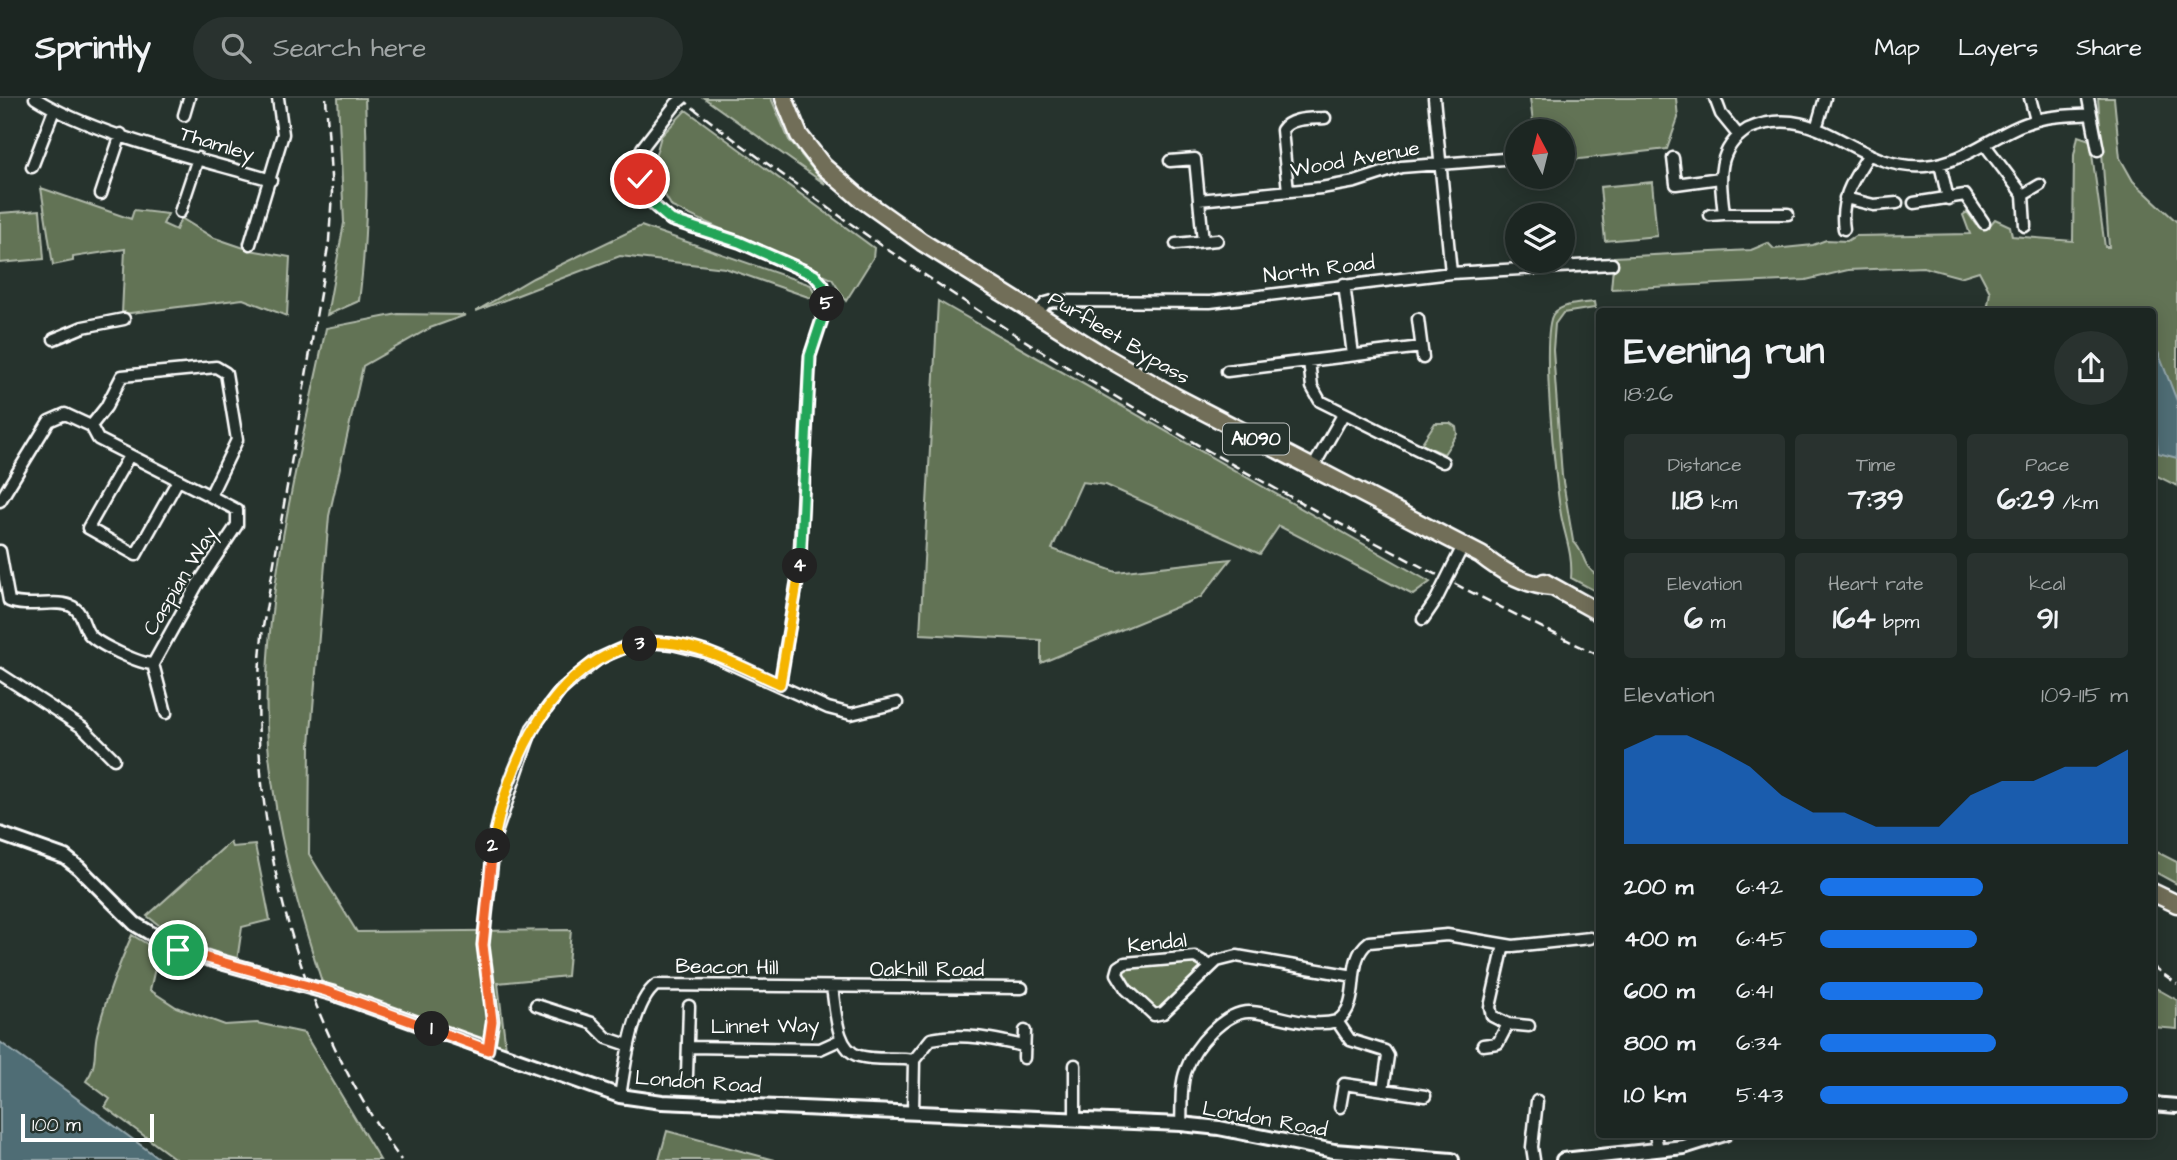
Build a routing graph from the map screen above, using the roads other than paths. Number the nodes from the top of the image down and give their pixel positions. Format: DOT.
graph roads {
  1 [pos="35,98"];
  2 [pos="189,98"];
  3 [pos="278,98"];
  4 [pos="784,98"];
  5 [pos="1434,98"];
  6 [pos="1715,98"];
  7 [pos="1825,98"];
  8 [pos="2030,98"];
  9 [pos="2088,98"];
  10 [pos="680,101"];
  11 [pos="54,110"];
  12 [pos="2090,114"];
  13 [pos="184,115"];
  14 [pos="1325,118"];
  15 [pos="2036,120"];
  16 [pos="1818,122"];
  17 [pos="121,134"];
  18 [pos="1739,136"];
  19 [pos="1985,145"];
  20 [pos="2098,149"];
  21 [pos="1869,154"];
  22 [pos="198,158"];
  23 [pos="1673,158"];
  24 [pos="1505,159"];
  25 [pos="1170,162"];
  26 [pos="1442,164"];
  27 [pos="1940,164"];
  28 [pos="32,167"];
  29 [pos="1720,178"];
  30 [pos="271,180"];
  31 [pos="2040,185"];
  32 [pos="1287,191"];
  33 [pos="101,194"];
  34 [pos="2023,195"];
  35 [pos="1845,198"];
  36 [pos="1948,199"];
  37 [pos="1199,200"];
  38 [pos="1896,203"];
  39 [pos="1914,203"];
  40 [pos="180,212"];
  41 [pos="1724,214"];
  42 [pos="1788,214"];
  43 [pos="1710,215"];
  44 [pos="1984,223"];
  45 [pos="2025,226"];
  46 [pos="1844,229"];
  47 [pos="1217,240"];
  48 [pos="1203,241"];
  49 [pos="250,244"];
  50 [pos="1176,244"];
  51 [pos="1612,264"];
  52 [pos="1451,273"];
  53 [pos="1344,284"];
  54 [pos="1037,313"];
  55 [pos="124,318"];
  56 [pos="1418,319"];
  57 [pos="54,339"];
  58 [pos="1353,355"];
  59 [pos="1309,361"];
  60 [pos="1227,371"];
  61 [pos="1344,413"];
  62 [pos="91,426"];
  63 [pos="129,456"];
  64 [pos="1443,462"];
  65 [pos="1312,470"];
  66 [pos="177,482"];
  67 [pos="210,496"];
  68 [pos="0,501"];
  69 [pos="1463,546"];
  70 [pos="0,551"];
  71 [pos="1596,610"];
  72 [pos="1423,619"];
  73 [pos="153,664"];
  74 [pos="0,674"];
  75 [pos="780,684"];
  76 [pos="897,703"];
  77 [pos="166,713"];
  78 [pos="114,759"];
  79 [pos="0,834"];
  80 [pos="2156,894"];
  81 [pos="2177,904"];
  82 [pos="1590,938"];
  83 [pos="1504,945"];
  84 [pos="1211,966"];
  85 [pos="1354,976"];
  86 [pos="832,988"];
  87 [pos="1022,988"];
  88 [pos="536,1005"];
  89 [pos="689,1006"];
  90 [pos="1337,1021"];
  91 [pos="1508,1024"];
  92 [pos="1529,1026"];
  93 [pos="1025,1031"];
  94 [pos="842,1039"];
  95 [pos="628,1045"];
  96 [pos="1483,1045"];
  97 [pos="688,1047"];
  98 [pos="488,1050"];
  99 [pos="914,1060"];
  100 [pos="1075,1065"];
  101 [pos="687,1075"];
  102 [pos="1383,1090"];
  103 [pos="620,1096"];
  104 [pos="1425,1096"];
  105 [pos="1537,1101"];
  106 [pos="2156,1104"];
  107 [pos="2177,1106"];
  108 [pos="1340,1107"];
  109 [pos="913,1112"];
  110 [pos="1074,1118"];
  111 [pos="1181,1124"];
  112 [pos="1656,1138"];
  113 [pos="1715,1138"];
  114 [pos="1658,1150"];
  115 [pos="1451,1160"];
  116 [pos="1534,1160"];
  117 [pos="1563,1160"];
  1 -- 11 [label="street, Thamley"];
  2 -- 13 [label="street"];
  3 -- 30 [label="street"];
  4 -- 54 [label="main road, Purfleet Bypass / A1090"];
  5 -- 26 [label="street"];
  6 -- 18 [label="street"];
  7 -- 16 [label="street"];
  8 -- 15 [label="street"];
  9 -- 12 [label="street"];
  10 -- 75 [label="street"];
  11 -- 17 [label="street, Thamley"];
  11 -- 28 [label="street"];
  12 -- 15 [label="street"];
  12 -- 20 [label="street"];
  14 -- 32 [label="street"];
  15 -- 19 [label="street"];
  16 -- 18 [label="street"];
  16 -- 21 [label="street"];
  17 -- 22 [label="street, Thamley"];
  17 -- 33 [label="street"];
  18 -- 29 [label="street"];
  19 -- 27 [label="street"];
  19 -- 34 [label="street"];
  21 -- 27 [label="street"];
  21 -- 35 [label="street"];
  22 -- 30 [label="street, Thamley"];
  22 -- 40 [label="street"];
  23 -- 29 [label="street"];
  24 -- 26 [label="street, Wood Avenue"];
  25 -- 37 [label="street"];
  26 -- 32 [label="street, Wood Avenue"];
  26 -- 52 [label="street"];
  27 -- 36 [label="street"];
  29 -- 41 [label="street"];
  30 -- 49 [label="street"];
  31 -- 34 [label="street"];
  32 -- 37 [label="street, Wood Avenue"];
  34 -- 45 [label="street"];
  35 -- 38 [label="street"];
  35 -- 46 [label="street"];
  36 -- 39 [label="street"];
  36 -- 44 [label="street"];
  37 -- 48 [label="street"];
  41 -- 42 [label="street"];
  41 -- 43 [label="street"];
  47 -- 48 [label="street"];
  48 -- 50 [label="street"];
  51 -- 52 [label="street, North Road"];
  52 -- 53 [label="street, North Road"];
  53 -- 54 [label="street, North Road"];
  53 -- 58 [label="street"];
  54 -- 65 [label="main road, Purfleet Bypass / A1090"];
  55 -- 57 [label="street"];
  56 -- 58 [label="street"];
  58 -- 59 [label="street"];
  59 -- 60 [label="street"];
  59 -- 61 [label="street"];
  61 -- 64 [label="street"];
  61 -- 65 [label="street"];
  62 -- 63 [label="street"];
  62 -- 67 [label="street, Caspian Way"];
  62 -- 68 [label="street"];
  63 -- 66 [label="street"];
  63 -- 66 [label="street"];
  65 -- 69 [label="main road, Purfleet Bypass / A1090"];
  66 -- 67 [label="street"];
  67 -- 73 [label="street, Caspian Way"];
  69 -- 71 [label="main road, Purfleet Bypass / A1090"];
  69 -- 72 [label="street, bridge"];
  70 -- 73 [label="street, Caspian Way"];
  73 -- 77 [label="street"];
  74 -- 78 [label="street"];
  75 -- 76 [label="street"];
  75 -- 98 [label="street"];
  79 -- 98 [label="street, London Road"];
  80 -- 81 [label="main road"];
  82 -- 83 [label="street"];
  83 -- 85 [label="street"];
  83 -- 91 [label="street"];
  84 -- 84 [label="street, Kendal"];
  84 -- 85 [label="street, Kendal"];
  85 -- 90 [label="street"];
  86 -- 87 [label="street, Oakhill Road"];
  86 -- 94 [label="street, Linnet Way"];
  86 -- 95 [label="street, Beacon Hill"];
  88 -- 95 [label="street"];
  89 -- 97 [label="street, Linnet Way"];
  90 -- 102 [label="street"];
  90 -- 111 [label="street"];
  91 -- 92 [label="street"];
  91 -- 96 [label="street"];
  93 -- 99 [label="street"];
  94 -- 97 [label="street, Linnet Way"];
  94 -- 99 [label="street, Linnet Way"];
  95 -- 103 [label="street, Beacon Hill"];
  97 -- 101 [label="street, Linnet Way"];
  98 -- 103 [label="street, London Road"];
  99 -- 109 [label="street"];
  100 -- 110 [label="street"];
  102 -- 104 [label="street"];
  102 -- 108 [label="street"];
  103 -- 109 [label="street, London Road"];
  105 -- 116 [label="street"];
  106 -- 107 [label="street"];
  109 -- 110 [label="street, London Road"];
  110 -- 111 [label="street, London Road"];
  111 -- 115 [label="street, London Road"];
  112 -- 114 [label="street"];
  113 -- 114 [label="street"];
  114 -- 117 [label="street"];
}
